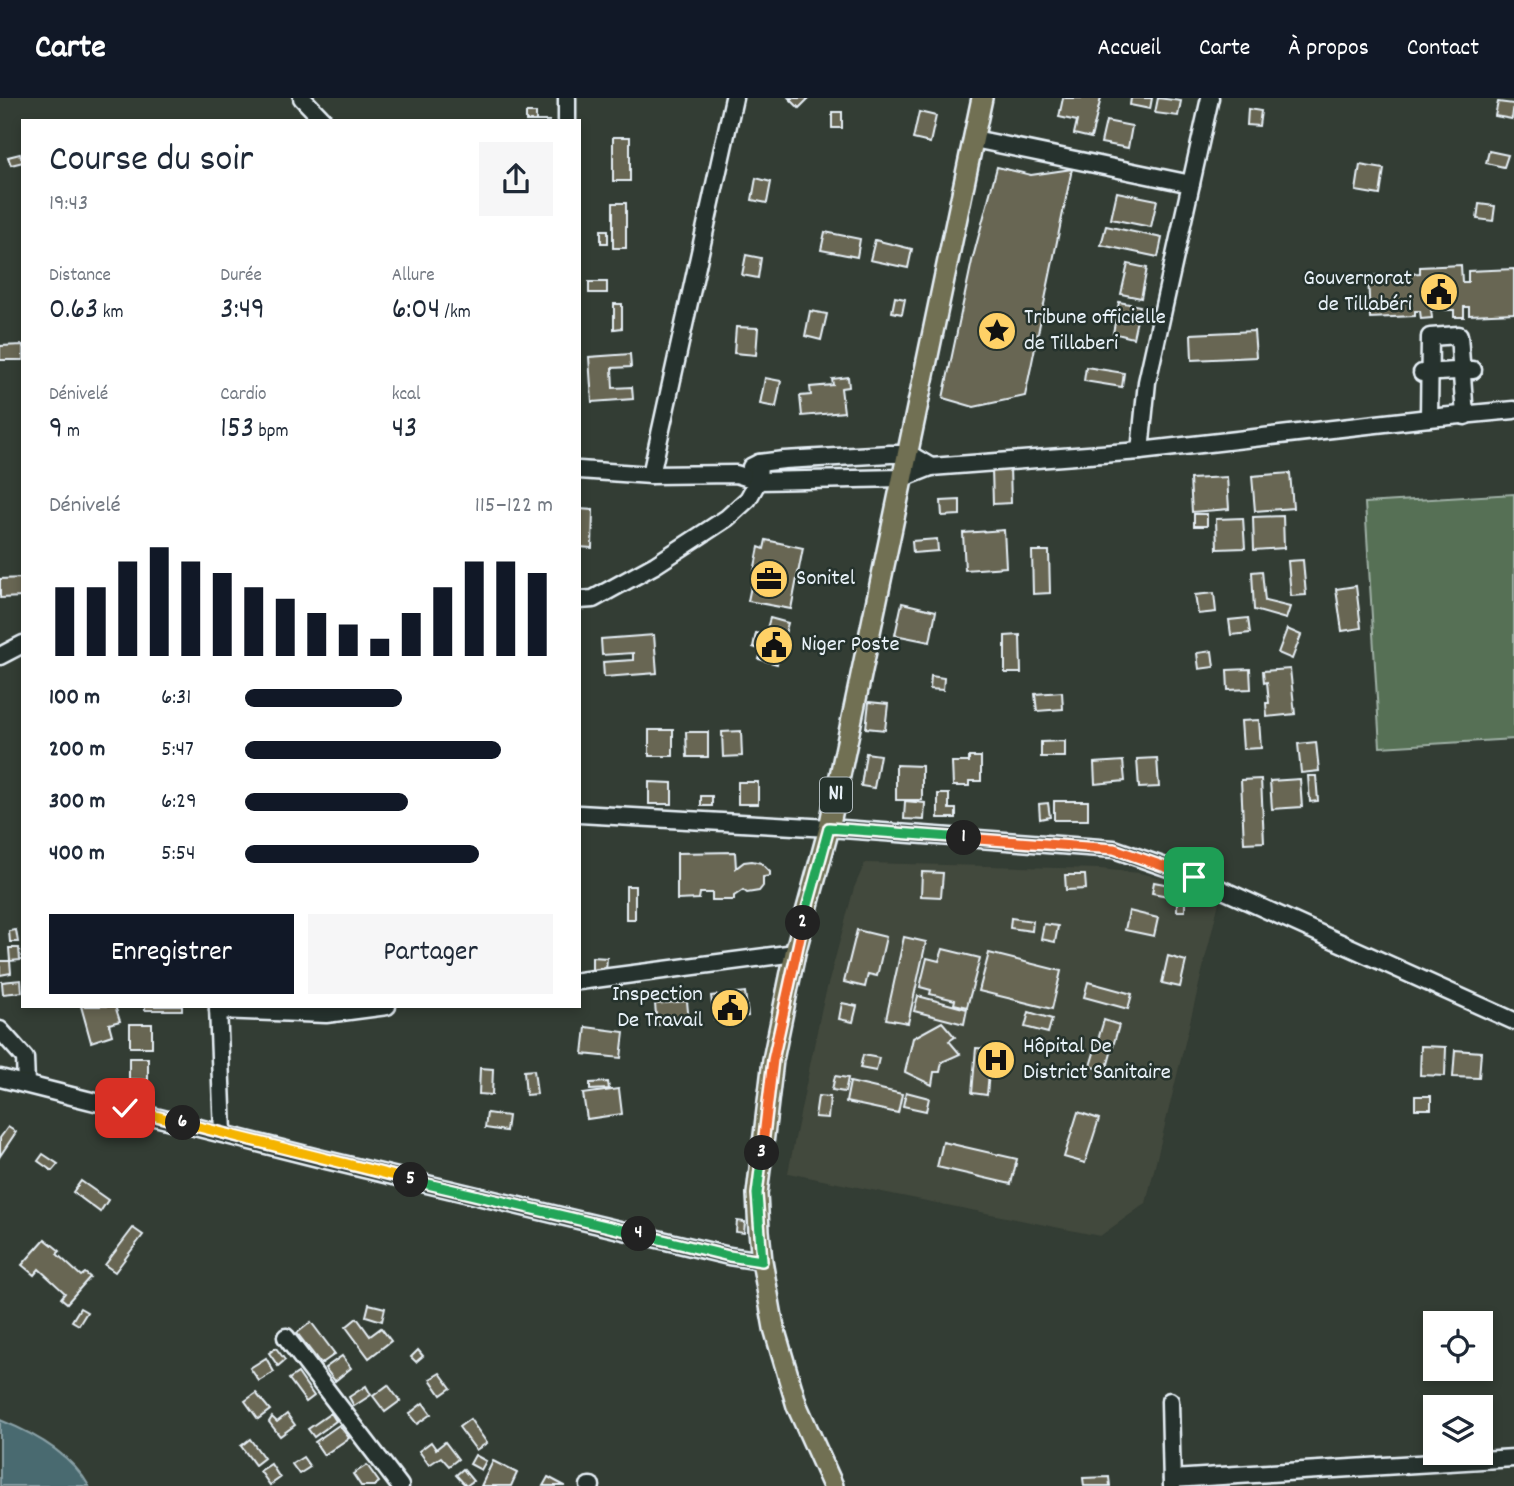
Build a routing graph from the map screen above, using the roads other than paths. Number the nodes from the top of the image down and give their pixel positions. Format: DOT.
graph roads {
  1 [pos="302,98"];
  2 [pos="567,98"];
  3 [pos="734,98"];
  4 [pos="982,98"];
  5 [pos="1210,98"];
  6 [pos="322,119"];
  7 [pos="567,119"];
  8 [pos="974,139"];
  9 [pos="1191,184"];
  10 [pos="1467,371"];
  11 [pos="1424,373"];
  12 [pos="1514,410"];
  13 [pos="1465,415"];
  14 [pos="1429,418"];
  15 [pos="1140,451"];
  16 [pos="909,454"];
  17 [pos="759,463"];
  18 [pos="931,467"];
  19 [pos="581,470"];
  20 [pos="736,474"];
  21 [pos="651,475"];
  22 [pos="903,478"];
  23 [pos="758,481"];
  24 [pos="581,600"];
  25 [pos="21,645"];
  26 [pos="0,656"];
  27 [pos="581,814"];
  28 [pos="829,828"];
  29 [pos="795,953"];
  30 [pos="581,981"];
  31 [pos="218,1008"];
  32 [pos="372,1008"];
  33 [pos="1514,1021"];
  34 [pos="0,1030"];
  35 [pos="0,1078"];
  36 [pos="26,1084"];
  37 [pos="223,1133"];
  38 [pos="762,1261"];
  39 [pos="286,1337"];
  40 [pos="1170,1401"];
  41 [pos="1514,1458"];
  42 [pos="1172,1482"];
  43 [pos="400,1486"];
  44 [pos="833,1486"];
  1 -- 6 [label="street"];
  2 -- 7 [label="street"];
  3 -- 21 [label="street"];
  4 -- 8 [label="main road, N1"];
  5 -- 9 [label="street"];
  8 -- 9 [label="street"];
  8 -- 16 [label="main road, N1"];
  9 -- 15 [label="street"];
  10 -- 11 [label="street"];
  10 -- 11 [label="street"];
  10 -- 13 [label="street"];
  11 -- 14 [label="street"];
  12 -- 13 [label="street"];
  13 -- 14 [label="street"];
  14 -- 15 [label="street"];
  15 -- 18 [label="street"];
  16 -- 17 [label="street"];
  16 -- 18 [label="street"];
  16 -- 22 [label="main road, N1"];
  17 -- 20 [label="street"];
  17 -- 23 [label="street"];
  18 -- 22 [label="street"];
  19 -- 21 [label="street"];
  20 -- 21 [label="street"];
  20 -- 23 [label="street"];
  22 -- 23 [label="street"];
  22 -- 28 [label="main road, N1"];
  23 -- 24 [label="street"];
  25 -- 26 [label="street"];
  27 -- 28 [label="street"];
  28 -- 29 [label="main road, N1"];
  28 -- 33 [label="street"];
  29 -- 30 [label="street"];
  29 -- 38 [label="main road, N1"];
  31 -- 32 [label="street"];
  31 -- 37 [label="street"];
  34 -- 36 [label="street"];
  35 -- 36 [label="street"];
  36 -- 37 [label="street"];
  37 -- 38 [label="street"];
  38 -- 44 [label="main road, N1"];
  39 -- 43 [label="street"];
  40 -- 42 [label="street"];
  41 -- 42 [label="street"];
}
